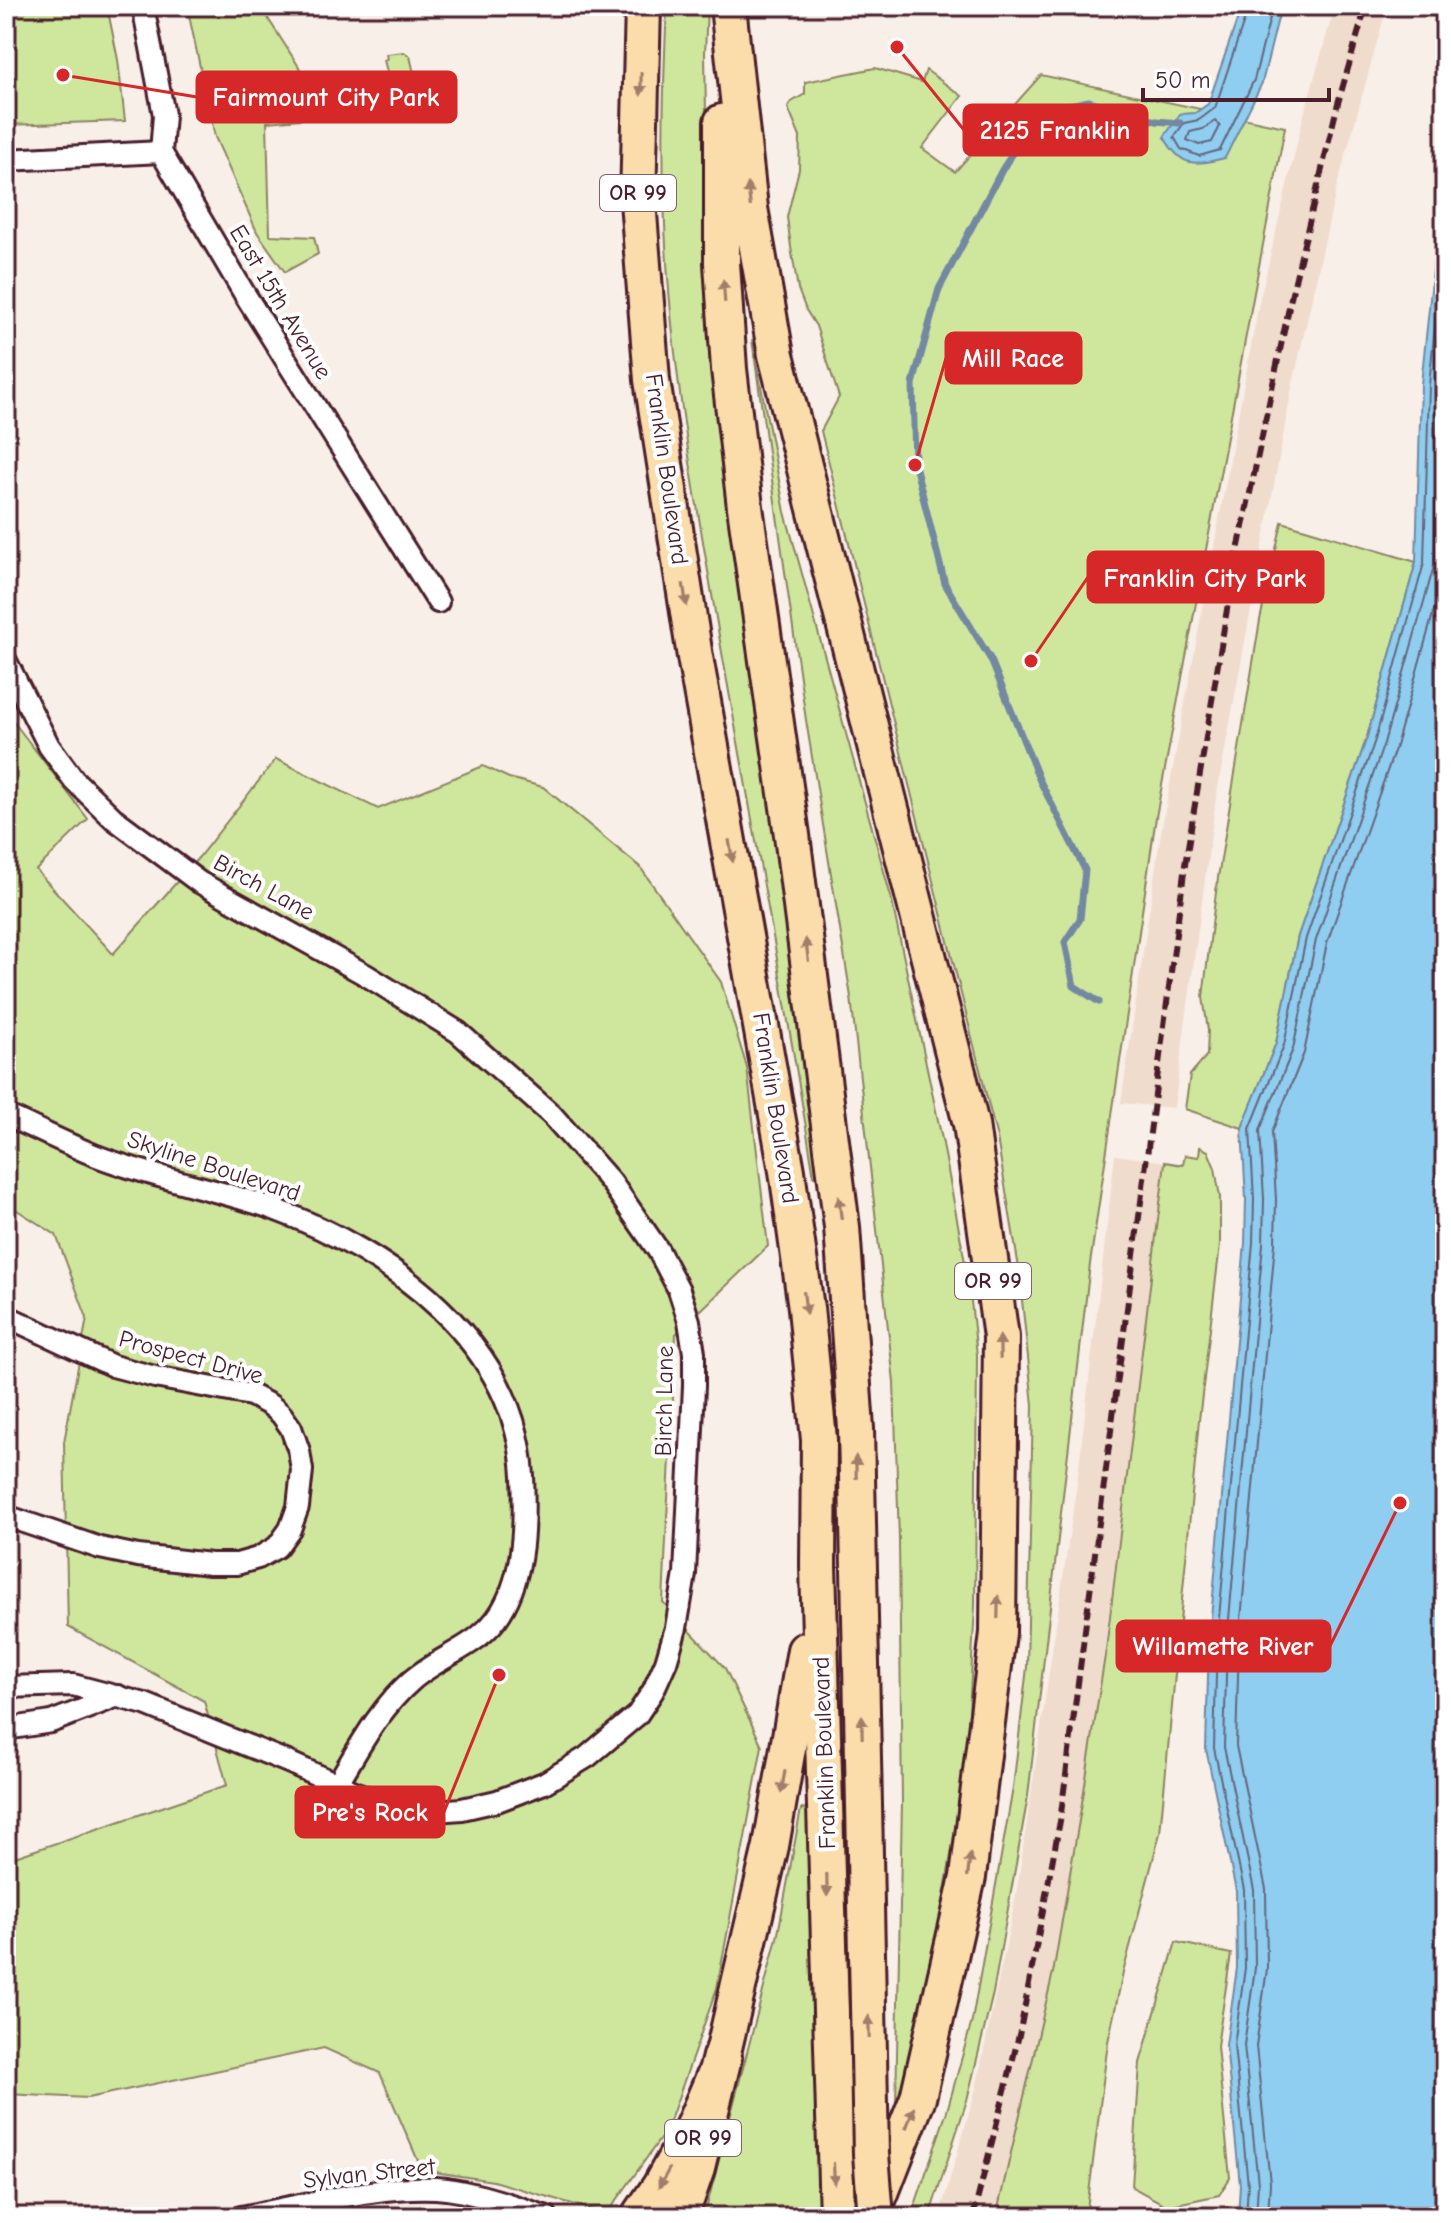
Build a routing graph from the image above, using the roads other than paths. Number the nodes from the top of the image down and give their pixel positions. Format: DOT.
graph roads {
  1 [pos="143,6"];
  2 [pos="643,6"];
  3 [pos="725,6"];
  4 [pos="161,152"];
  5 [pos="6,160"];
  6 [pos="438,602"];
  7 [pos="6,661"];
  8 [pos="6,1115"];
  9 [pos="6,1316"];
  10 [pos="6,1516"];
  11 [pos="818,1566"];
  12 [pos="6,1687"];
  13 [pos="118,1696"];
  14 [pos="6,1729"];
  15 [pos="337,1784"];
  16 [pos="722,2057"];
  17 [pos="241,2217"];
  18 [pos="547,2217"];
  19 [pos="639,2217"];
  20 [pos="678,2217"];
  21 [pos="837,2217"];
  22 [pos="874,2217"];
  1 -- 4 [label="street"];
  2 -- 11 [label="main road, Franklin Boulevard / OR 99, one-way"];
  22 -- 3 [label="main road, Franklin Boulevard, one-way, bridge"];
  22 -- 3 [label="main road, OR 99, one-way"];
  4 -- 5 [label="street"];
  4 -- 6 [label="street, East 15th Avenue"];
  7 -- 15 [label="street, Birch Lane"];
  8 -- 15 [label="street, Skyline Boulevard"];
  9 -- 10 [label="street, Prospect Drive"];
  11 -- 16 [label="main road, OR 99, one-way"];
  11 -- 21 [label="main road, Franklin Boulevard, one-way"];
  12 -- 13 [label="street, Birch Lane"];
  13 -- 14 [label="street"];
  13 -- 15 [label="street, Birch Lane"];
  16 -- 19 [label="main road, one-way"];
  16 -- 20 [label="highway, OR 99"];
  17 -- 18 [label="street, Sylvan Street"];
}
